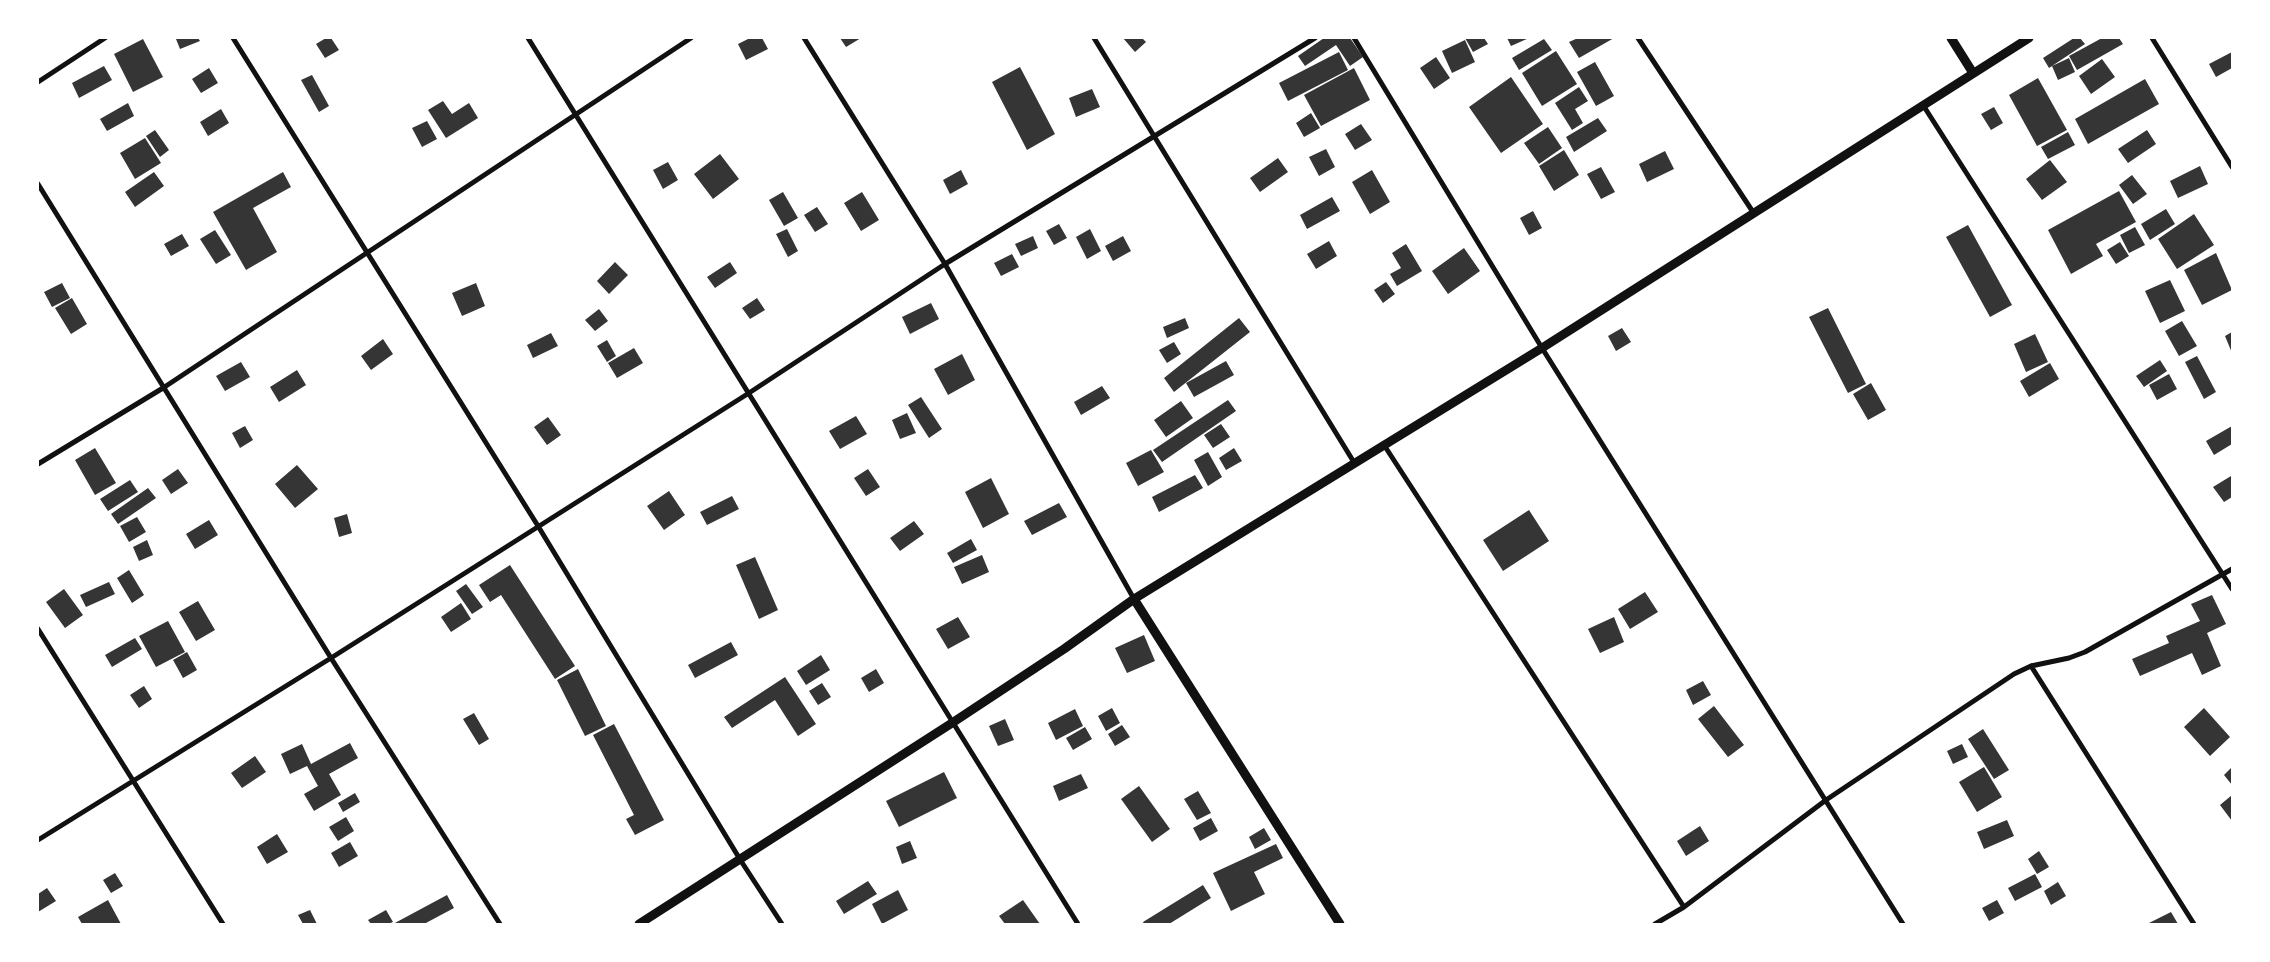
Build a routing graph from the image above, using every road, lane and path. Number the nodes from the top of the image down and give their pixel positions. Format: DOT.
graph roads {
  1 [pos="105,38"];
  2 [pos="233,38"];
  3 [pos="528,38"];
  4 [pos="691,38"];
  5 [pos="804,38"];
  6 [pos="1094,38"];
  7 [pos="1315,38"];
  8 [pos="1354,38"];
  9 [pos="1638,38"];
  10 [pos="1951,38"];
  11 [pos="2029,38"];
  12 [pos="2152,38"];
  13 [pos="1974,73"];
  14 [pos="38,82"];
  15 [pos="1923,105"];
  16 [pos="576,114"];
  17 [pos="1155,136"];
  18 [pos="2232,167"];
  19 [pos="38,184"];
  20 [pos="1753,212"];
  21 [pos="368,252"];
  22 [pos="945,264"];
  23 [pos="1542,348"];
  24 [pos="163,388"];
  25 [pos="749,393"];
  26 [pos="1384,445"];
  27 [pos="38,464"];
  28 [pos="1355,464"];
  29 [pos="538,526"];
  30 [pos="2232,570"];
  31 [pos="2224,575"];
  32 [pos="2232,589"];
  33 [pos="1134,598"];
  34 [pos="38,629"];
  35 [pos="330,658"];
  36 [pos="2031,666"];
  37 [pos="952,724"];
  38 [pos="135,781"];
  39 [pos="1826,800"];
  40 [pos="38,840"];
  41 [pos="741,861"];
  42 [pos="1684,906"];
  43 [pos="223,924"];
  44 [pos="500,924"];
  45 [pos="639,924"];
  46 [pos="782,924"];
  47 [pos="1078,924"];
  48 [pos="1340,924"];
  49 [pos="1655,924"];
  50 [pos="1902,924"];
  51 [pos="2194,924"];
  1 -- 14 [label="street"];
  2 -- 21 [label="street"];
  3 -- 16 [label="street"];
  4 -- 16 [label="street"];
  5 -- 22 [label="street"];
  6 -- 17 [label="street"];
  7 -- 17 [label="street"];
  8 -- 23 [label="street"];
  9 -- 20 [label="street"];
  10 -- 13 [label="street"];
  11 -- 13 [label="street"];
  12 -- 18 [label="street"];
  13 -- 15 [label="street"];
  15 -- 20 [label="street"];
  15 -- 31 [label="street"];
  16 -- 21 [label="street"];
  16 -- 25 [label="street"];
  17 -- 22 [label="street"];
  17 -- 28 [label="street"];
  19 -- 24 [label="street"];
  20 -- 23 [label="street"];
  21 -- 24 [label="street"];
  21 -- 29 [label="street"];
  22 -- 25 [label="street"];
  22 -- 33 [label="street"];
  23 -- 26 [label="street"];
  23 -- 39 [label="street"];
  24 -- 27 [label="street"];
  24 -- 35 [label="street"];
  25 -- 29 [label="street"];
  25 -- 37 [label="street"];
  26 -- 28 [label="street"];
  26 -- 42 [label="street"];
  28 -- 33 [label="street"];
  29 -- 35 [label="street"];
  29 -- 41 [label="street"];
  30 -- 31 [label="street"];
  31 -- 32 [label="street"];
  31 -- 36 [label="street"];
  33 -- 37 [label="street"];
  33 -- 48 [label="street"];
  34 -- 38 [label="street"];
  35 -- 38 [label="street"];
  35 -- 44 [label="street"];
  36 -- 39 [label="street"];
  36 -- 51 [label="street"];
  37 -- 41 [label="street"];
  37 -- 47 [label="street"];
  38 -- 40 [label="street"];
  38 -- 43 [label="street"];
  39 -- 42 [label="street"];
  39 -- 50 [label="street"];
  41 -- 45 [label="street"];
  41 -- 46 [label="street"];
  42 -- 49 [label="street"];
}
